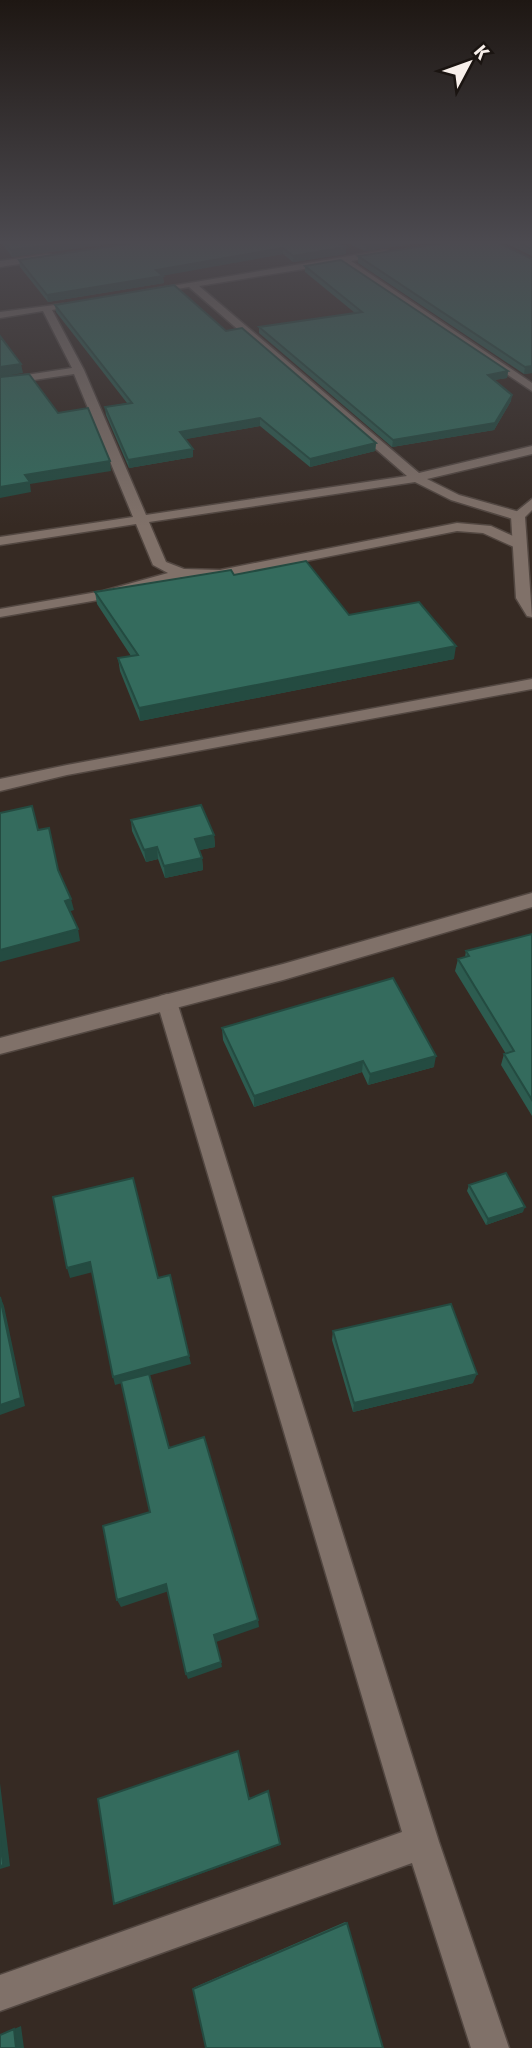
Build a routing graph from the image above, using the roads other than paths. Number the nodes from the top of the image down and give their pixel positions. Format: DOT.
graph roads {
  1 [pos="61,336"];
  2 [pos="252,336"];
  3 [pos="455,336"];
  4 [pos="79,370"];
  5 [pos="0,382"];
  6 [pos="532,388"];
  7 [pos="532,450"];
  8 [pos="415,478"];
  9 [pos="532,503"];
  10 [pos="518,516"];
  11 [pos="138,519"];
  12 [pos="0,541"];
  13 [pos="519,544"];
  14 [pos="182,573"];
  15 [pos="0,613"];
  16 [pos="532,613"];
  17 [pos="532,684"];
  18 [pos="0,785"];
  19 [pos="532,900"];
  20 [pos="167,1002"];
  21 [pos="0,1046"];
  22 [pos="422,1842"];
  23 [pos="0,1993"];
  24 [pos="490,2048"];
  1 -- 4 [label="street"];
  2 -- 8 [label="street"];
  3 -- 6 [label="street"];
  4 -- 5 [label="street"];
  4 -- 11 [label="street"];
  7 -- 8 [label="street"];
  8 -- 10 [label="street"];
  8 -- 11 [label="street"];
  9 -- 10 [label="street"];
  10 -- 13 [label="street"];
  11 -- 12 [label="street"];
  11 -- 14 [label="street"];
  13 -- 14 [label="street"];
  13 -- 16 [label="street"];
  14 -- 15 [label="street"];
  17 -- 18 [label="street"];
  19 -- 20 [label="street"];
  20 -- 21 [label="street"];
  20 -- 22 [label="street"];
  22 -- 23 [label="street"];
  22 -- 24 [label="street"];
}
